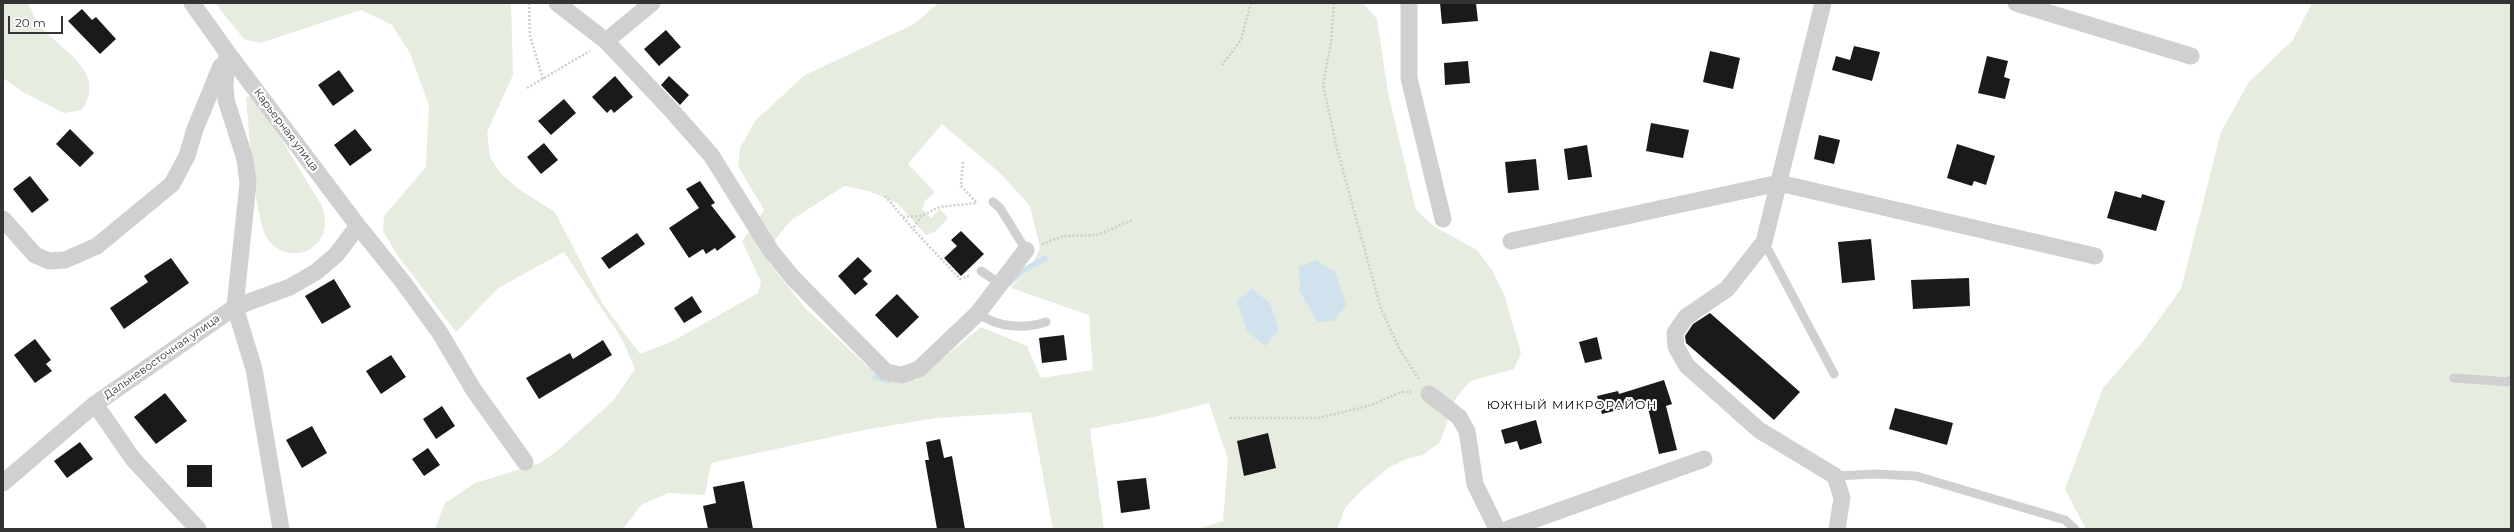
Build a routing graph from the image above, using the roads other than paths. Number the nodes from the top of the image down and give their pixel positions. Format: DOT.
graph roads {
  1 [pos="192,3"];
  2 [pos="557,3"];
  3 [pos="652,3"];
  4 [pos="1409,3"];
  5 [pos="1823,3"];
  6 [pos="2016,3"];
  7 [pos="2040,6"];
  8 [pos="606,41"];
  9 [pos="227,52"];
  10 [pos="2191,56"];
  11 [pos="1779,183"];
  12 [pos="993,202"];
  13 [pos="3,219"];
  14 [pos="1443,219"];
  15 [pos="358,226"];
  16 [pos="1511,241"];
  17 [pos="1764,242"];
  18 [pos="1026,250"];
  19 [pos="2095,256"];
  20 [pos="981,271"];
  21 [pos="999,284"];
  22 [pos="235,307"];
  23 [pos="978,313"];
  24 [pos="1046,322"];
  25 [pos="1834,374"];
  26 [pos="2454,378"];
  27 [pos="2511,380"];
  28 [pos="1429,394"];
  29 [pos="95,404"];
  30 [pos="1704,459"];
  31 [pos="525,462"];
  32 [pos="1835,476"];
  33 [pos="3,483"];
  34 [pos="198,529"];
  35 [pos="280,529"];
  36 [pos="1497,529"];
  37 [pos="1508,529"];
  38 [pos="1838,529"];
  39 [pos="2075,529"];
  1 -- 9 [label="street, Карьерная улица"];
  2 -- 8 [label="street"];
  3 -- 8 [label="street"];
  4 -- 14 [label="street"];
  5 -- 11 [label="street"];
  6 -- 7 [label="street"];
  7 -- 10 [label="street"];
  8 -- 23 [label="street"];
  9 -- 13 [label="street"];
  9 -- 15 [label="street, Карьерная улица"];
  9 -- 22 [label="street"];
  11 -- 16 [label="street"];
  11 -- 17 [label="street"];
  11 -- 19 [label="street"];
  12 -- 18 [label="lane"];
  15 -- 22 [label="street, Дальневосточная улица"];
  15 -- 31 [label="street, Карьерная улица"];
  17 -- 25 [label="lane"];
  17 -- 32 [label="street"];
  18 -- 21 [label="street"];
  20 -- 21 [label="lane"];
  21 -- 23 [label="street"];
  22 -- 29 [label="street, Дальневосточная улица"];
  22 -- 35 [label="street"];
  23 -- 24 [label="lane"];
  26 -- 27 [label="lane"];
  28 -- 36 [label="street"];
  29 -- 33 [label="street, Дальневосточная улица"];
  29 -- 34 [label="street"];
  30 -- 37 [label="street"];
  32 -- 38 [label="street"];
  32 -- 39 [label="lane"];
}
